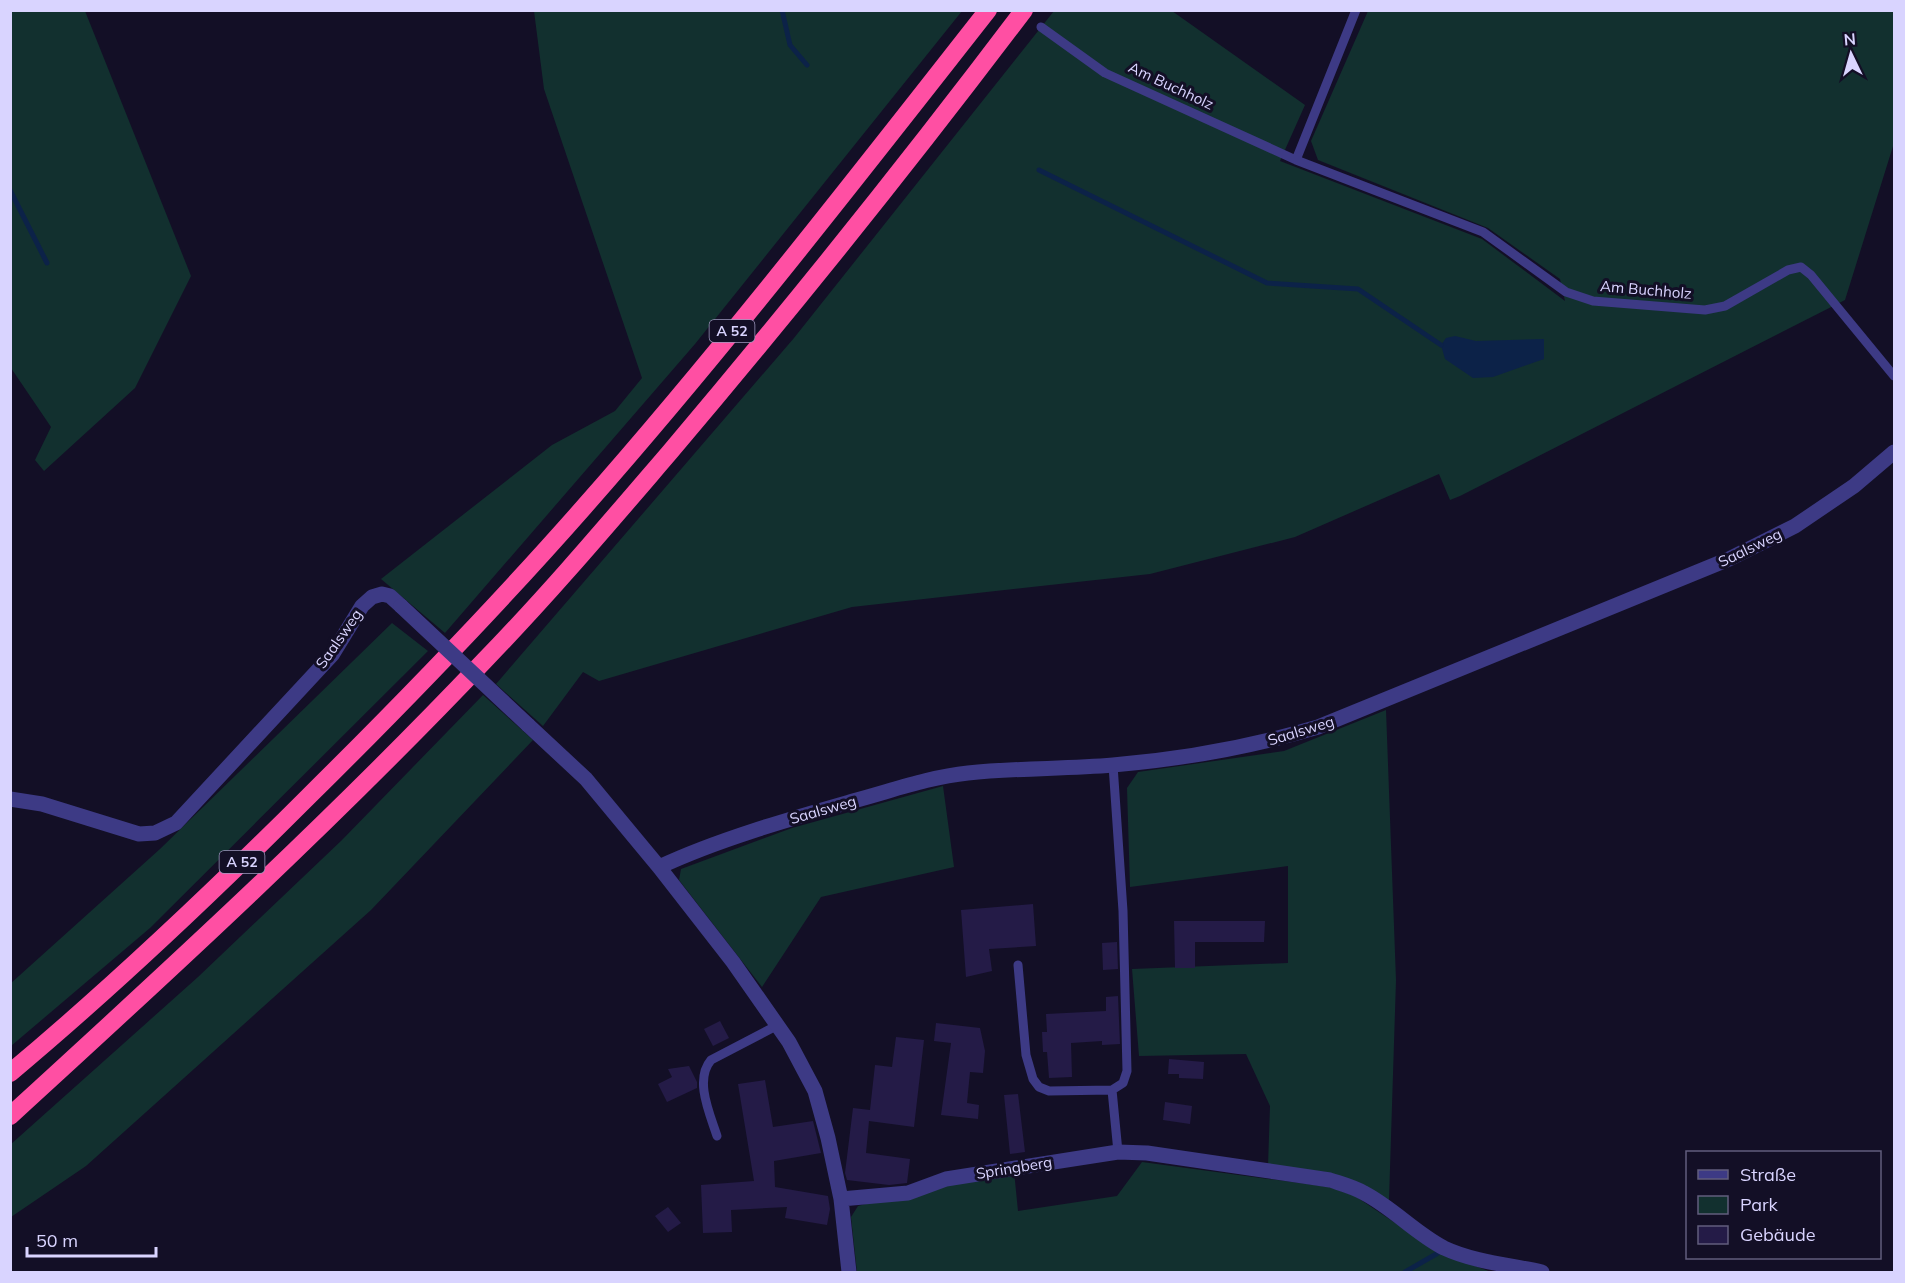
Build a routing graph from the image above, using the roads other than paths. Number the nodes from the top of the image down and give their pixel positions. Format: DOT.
graph roads {
  1 [pos="988,10"];
  2 [pos="1024,10"];
  3 [pos="1356,10"];
  4 [pos="1041,27"];
  5 [pos="1296,160"];
  6 [pos="1894,376"];
  7 [pos="1894,452"];
  8 [pos="1113,765"];
  9 [pos="10,798"];
  10 [pos="661,870"];
  11 [pos="1018,965"];
  12 [pos="778,1025"];
  13 [pos="10,1073"];
  14 [pos="1112,1090"];
  15 [pos="10,1116"];
  16 [pos="717,1136"];
  17 [pos="1118,1152"];
  18 [pos="841,1199"];
  19 [pos="849,1272"];
  20 [pos="1542,1272"];
  1 -- 13 [label="highway, A 52"];
  2 -- 15 [label="highway, A 52"];
  3 -- 5 [label="lane"];
  4 -- 5 [label="lane, Am Buchholz"];
  5 -- 6 [label="lane, Am Buchholz"];
  7 -- 8 [label="street, Saalsweg"];
  8 -- 10 [label="street, Saalsweg"];
  8 -- 14 [label="lane"];
  9 -- 10 [label="street, Saalsweg, bridge"];
  10 -- 12 [label="street"];
  11 -- 14 [label="lane"];
  12 -- 16 [label="lane"];
  12 -- 18 [label="street"];
  14 -- 17 [label="lane"];
  17 -- 18 [label="street, Springberg"];
  17 -- 20 [label="street, Springberg"];
  18 -- 19 [label="street"];
}
